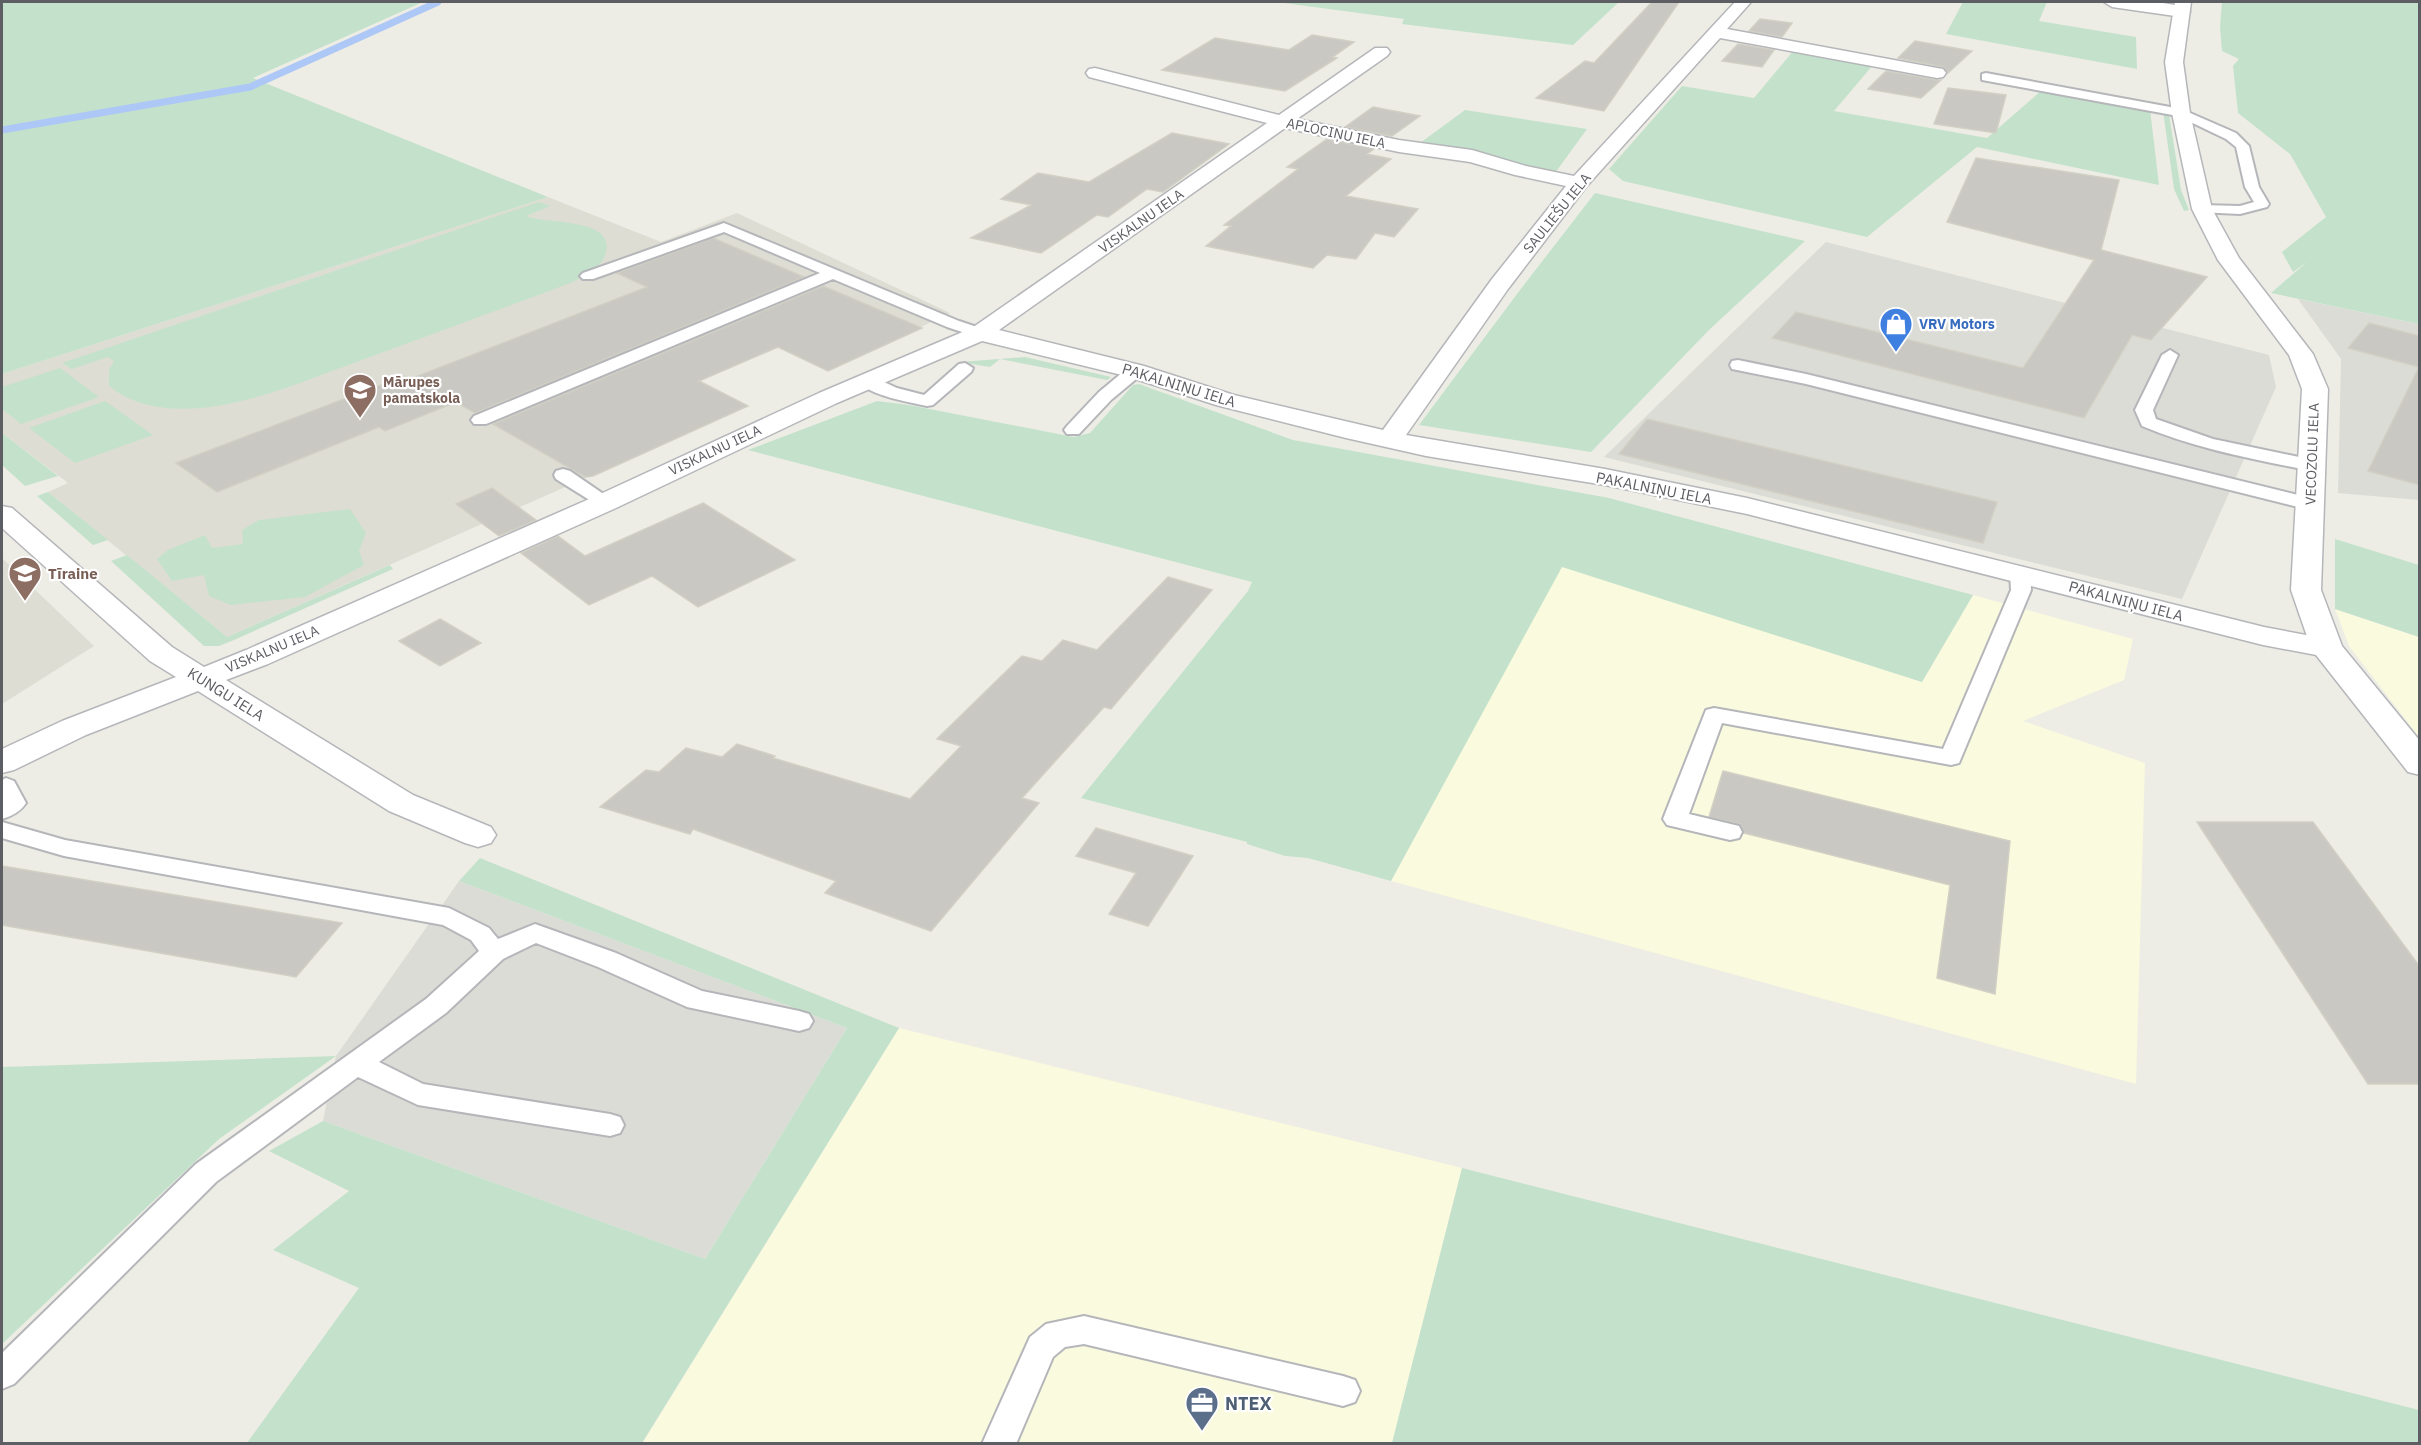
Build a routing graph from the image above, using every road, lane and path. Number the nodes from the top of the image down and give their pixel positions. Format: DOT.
graph roads {
  1 [pos="1743,2"];
  2 [pos="2112,2"];
  3 [pos="2182,7"];
  4 [pos="1715,32"];
  5 [pos="1381,52"];
  6 [pos="1095,73"];
  7 [pos="1937,73"];
  8 [pos="1986,77"];
  9 [pos="2181,113"];
  10 [pos="1283,122"];
  11 [pos="1579,183"];
  12 [pos="2202,209"];
  13 [pos="834,273"];
  14 [pos="588,276"];
  15 [pos="980,333"];
  16 [pos="2170,355"];
  17 [pos="1738,365"];
  18 [pos="965,368"];
  19 [pos="1135,371"];
  20 [pos="867,381"];
  21 [pos="480,420"];
  22 [pos="1073,430"];
  23 [pos="1390,439"];
  24 [pos="2311,465"];
  25 [pos="563,475"];
  26 [pos="606,502"];
  27 [pos="2310,504"];
  28 [pos="2,514"];
  29 [pos="2020,573"];
  30 [pos="2327,648"];
  31 [pos="202,678"];
  32 [pos="2420,764"];
  33 [pos="4,774"];
  34 [pos="2,811"];
  35 [pos="2,830"];
  36 [pos="1730,832"];
  37 [pos="478,835"];
  38 [pos="494,952"];
  39 [pos="799,1021"];
  40 [pos="355,1064"];
  41 [pos="610,1125"];
  42 [pos="2,1374"];
  43 [pos="1343,1391"];
  44 [pos="999,1443"];
  1 -- 4 [label="street, SAULIEŠU IELA"];
  2 -- 3 [label="street"];
  3 -- 9 [label="street, VECOZOLU IELA"];
  4 -- 7 [label="street"];
  4 -- 11 [label="street, SAULIEŠU IELA"];
  5 -- 10 [label="street, VISKALNU IELA"];
  6 -- 10 [label="street, APLOCIŅU IELA"];
  8 -- 9 [label="lane"];
  9 -- 12 [label="street, VECOZOLU IELA"];
  9 -- 12 [label="lane"];
  10 -- 11 [label="street, APLOCIŅU IELA"];
  10 -- 15 [label="street, VISKALNU IELA"];
  11 -- 23 [label="street, SAULIEŠU IELA"];
  12 -- 24 [label="street, VECOZOLU IELA"];
  13 -- 14 [label="lane"];
  13 -- 15 [label="lane"];
  13 -- 21 [label="lane"];
  15 -- 19 [label="street, PAKALNIŅU IELA"];
  15 -- 20 [label="street, VISKALNU IELA"];
  16 -- 24 [label="lane"];
  17 -- 27 [label="lane"];
  18 -- 20 [label="lane"];
  19 -- 22 [label="lane"];
  19 -- 23 [label="street, PAKALNIŅU IELA"];
  20 -- 26 [label="street, VISKALNU IELA"];
  23 -- 29 [label="street, PAKALNIŅU IELA"];
  24 -- 27 [label="street, VECOZOLU IELA"];
  25 -- 26 [label="lane"];
  26 -- 31 [label="street, VISKALNU IELA"];
  27 -- 30 [label="street, VECOZOLU IELA"];
  28 -- 31 [label="street, KUNGU IELA"];
  29 -- 30 [label="street, PAKALNIŅU IELA"];
  29 -- 36 [label="lane"];
  30 -- 32 [label="street, VECOZOLU IELA"];
  31 -- 33 [label="street, VISKALNU IELA"];
  31 -- 37 [label="street, KUNGU IELA"];
  33 -- 34 [label="lane"];
  35 -- 38 [label="lane"];
  38 -- 39 [label="lane"];
  38 -- 40 [label="lane"];
  40 -- 41 [label="lane"];
  40 -- 42 [label="lane"];
  43 -- 44 [label="lane"];
}
